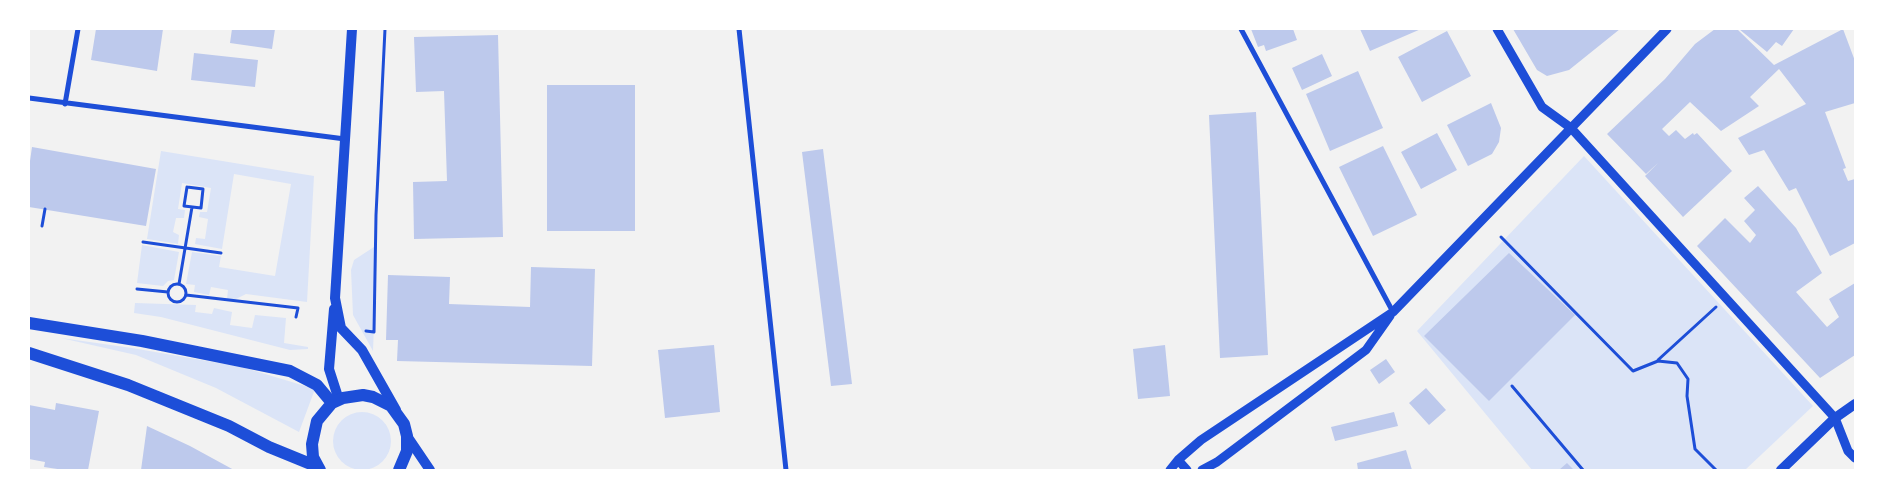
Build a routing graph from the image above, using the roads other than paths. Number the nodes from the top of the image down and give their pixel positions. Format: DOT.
graph roads {
  1 [pos="78,29"];
  2 [pos="352,29"];
  3 [pos="739,29"];
  4 [pos="1242,29"];
  5 [pos="1497,29"];
  6 [pos="1668,29"];
  7 [pos="29,98"];
  8 [pos="65,104"];
  9 [pos="1570,128"];
  10 [pos="345,139"];
  11 [pos="336,298"];
  12 [pos="1393,312"];
  13 [pos="29,323"];
  14 [pos="29,353"];
  15 [pos="336,402"];
  16 [pos="1855,404"];
  17 [pos="398,413"];
  18 [pos="1835,418"];
  19 [pos="407,436"];
  20 [pos="1855,458"];
  21 [pos="1178,460"];
  22 [pos="319,469"];
  23 [pos="398,470"];
  24 [pos="430,470"];
  25 [pos="786,470"];
  26 [pos="1170,470"];
  27 [pos="1187,470"];
  28 [pos="1202,470"];
  29 [pos="1781,470"];
  1 -- 8 [label="street"];
  2 -- 10 [label="main road"];
  3 -- 25 [label="street"];
  4 -- 12 [label="street"];
  5 -- 9 [label="street"];
  6 -- 9 [label="street"];
  7 -- 8 [label="street"];
  8 -- 10 [label="street"];
  9 -- 12 [label="street"];
  9 -- 18 [label="street"];
  10 -- 11 [label="main road"];
  11 -- 15 [label="main road"];
  11 -- 17 [label="main road"];
  12 -- 21 [label="street"];
  12 -- 28 [label="street"];
  13 -- 15 [label="main road"];
  14 -- 22 [label="main road"];
  15 -- 17 [label="main road"];
  15 -- 22 [label="main road"];
  16 -- 18 [label="main road"];
  17 -- 19 [label="main road"];
  18 -- 20 [label="street"];
  18 -- 29 [label="main road"];
  19 -- 23 [label="main road"];
  19 -- 24 [label="main road"];
  21 -- 26 [label="street"];
  21 -- 27 [label="street"];
}
